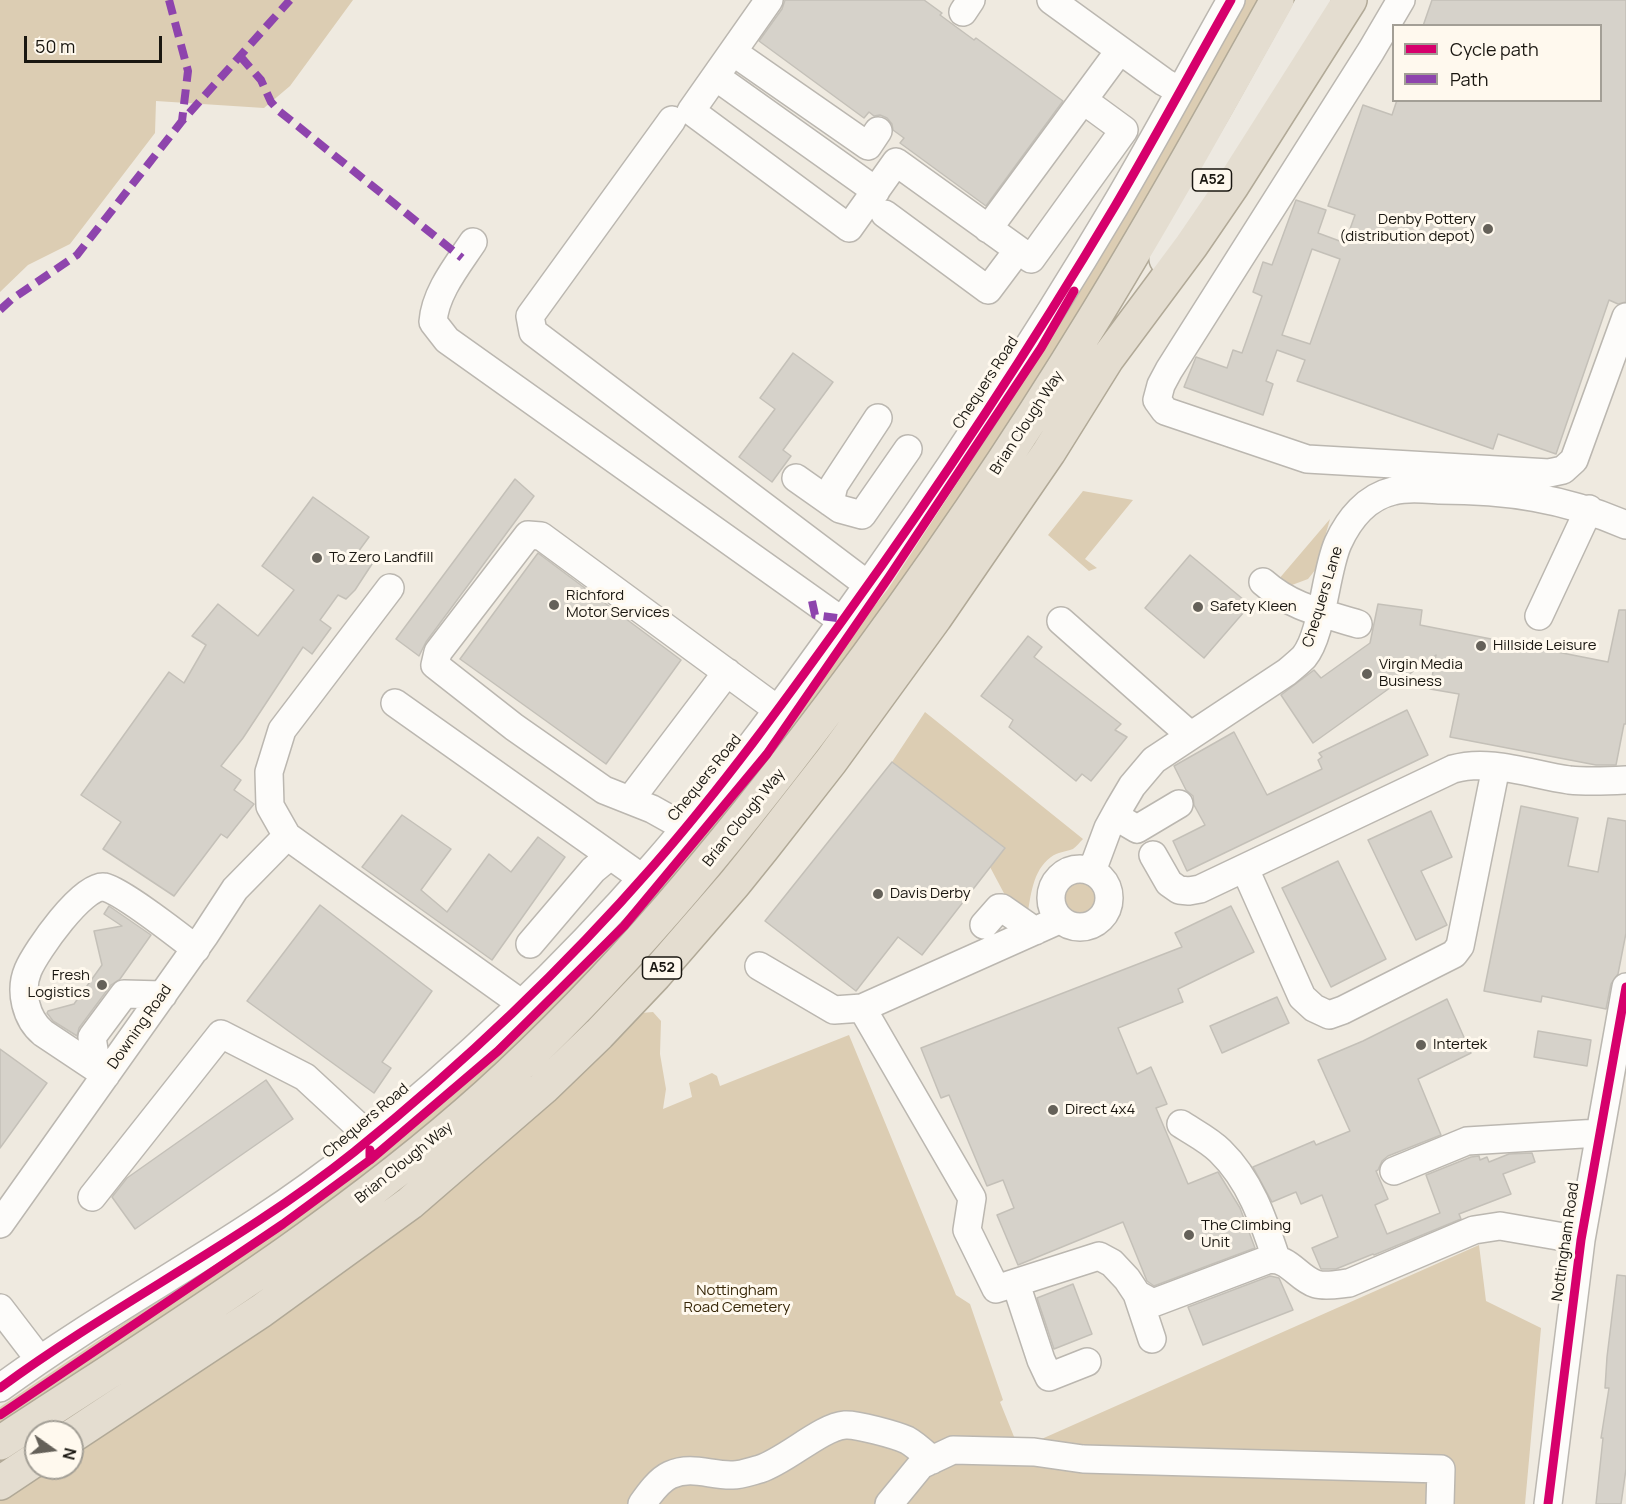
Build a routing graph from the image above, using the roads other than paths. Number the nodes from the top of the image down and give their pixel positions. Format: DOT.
graph roads {
  1 [pos="769,0"];
  2 [pos="1051,0"];
  3 [pos="1231,0"];
  4 [pos="1277,0"];
  5 [pos="1314,0"];
  6 [pos="1350,0"];
  7 [pos="1401,0"];
  8 [pos="1120,50"];
  9 [pos="733,52"];
  10 [pos="716,77"];
  11 [pos="1180,91"];
  12 [pos="1083,100"];
  13 [pos="672,120"];
  14 [pos="878,131"];
  15 [pos="880,202"];
  16 [pos="988,229"];
  17 [pos="473,242"];
  18 [pos="1018,250"];
  19 [pos="1626,317"];
  20 [pos="1107,359"];
  21 [pos="878,418"];
  22 [pos="908,449"];
  23 [pos="796,478"];
  24 [pos="835,506"];
  25 [pos="1589,509"];
  26 [pos="1626,525"];
  27 [pos="814,544"];
  28 [pos="1263,582"];
  29 [pos="868,585"];
  30 [pos="390,588"];
  31 [pos="1320,612"];
  32 [pos="1539,616"];
  33 [pos="842,621"];
  34 [pos="1061,621"];
  35 [pos="1358,624"];
  36 [pos="727,672"];
  37 [pos="395,703"];
  38 [pos="778,710"];
  39 [pos="1190,735"];
  40 [pos="1497,767"];
  41 [pos="1626,780"];
  42 [pos="630,800"];
  43 [pos="1179,804"];
  44 [pos="1115,816"];
  45 [pos="686,828"];
  46 [pos="287,836"];
  47 [pos="1153,855"];
  48 [pos="610,856"];
  49 [pos="1245,869"];
  50 [pos="1092,871"];
  51 [pos="642,878"];
  52 [pos="1059,920"];
  53 [pos="984,925"];
  54 [pos="1035,931"];
  55 [pos="530,944"];
  56 [pos="196,948"];
  57 [pos="759,966"];
  58 [pos="1624,1001"];
  59 [pos="522,1004"];
  60 [pos="862,1008"];
  61 [pos="101,1072"];
  62 [pos="1181,1124"];
  63 [pos="1599,1133"];
  64 [pos="371,1138"];
  65 [pos="1394,1171"];
  66 [pos="92,1197"];
  67 [pos="0,1224"];
  68 [pos="1581,1240"];
  69 [pos="1276,1258"];
  70 [pos="1016,1284"];
  71 [pos="0,1308"];
  72 [pos="39,1359"];
  73 [pos="1087,1362"];
  74 [pos="0,1388"];
  75 [pos="84,1428"];
  76 [pos="0,1443"];
  77 [pos="932,1460"];
  78 [pos="24,1467"];
  79 [pos="0,1483"];
  80 [pos="642,1504"];
  81 [pos="889,1504"];
  82 [pos="1440,1504"];
  83 [pos="1548,1504"];
  1 -- 9 [label="street"];
  2 -- 8 [label="street"];
  3 -- 11 [label="street, Chequers Road"];
  4 -- 76 [label="highway, Brian Clough Way / A52"];
  5 -- 20 [label="main road, A52"];
  6 -- 20 [label="highway"];
  7 -- 19 [label="street"];
  8 -- 11 [label="street"];
  8 -- 12 [label="street"];
  9 -- 10 [label="street"];
  9 -- 14 [label="street"];
  10 -- 15 [label="street"];
  10 -- 15 [label="street"];
  11 -- 29 [label="street, Chequers Road"];
  12 -- 16 [label="street"];
  12 -- 18 [label="street"];
  13 -- 27 [label="street"];
  15 -- 16 [label="street"];
  15 -- 18 [label="street"];
  16 -- 18 [label="street"];
  17 -- 33 [label="street"];
  20 -- 75 [label="highway, A52"];
  21 -- 24 [label="street"];
  22 -- 24 [label="street"];
  23 -- 24 [label="street"];
  24 -- 27 [label="street"];
  25 -- 26 [label="street, Chequers Lane"];
  25 -- 31 [label="street, Chequers Lane"];
  25 -- 32 [label="street"];
  27 -- 29 [label="street"];
  28 -- 31 [label="street"];
  29 -- 33 [label="street, Chequers Road"];
  30 -- 46 [label="street"];
  31 -- 35 [label="street"];
  31 -- 39 [label="street, Chequers Lane"];
  33 -- 38 [label="street, Chequers Road"];
  34 -- 39 [label="street"];
  36 -- 38 [label="street"];
  36 -- 42 [label="street"];
  36 -- 42 [label="street"];
  37 -- 48 [label="street"];
  38 -- 45 [label="street, Chequers Road"];
  39 -- 44 [label="street, Chequers Lane"];
  40 -- 41 [label="street"];
  40 -- 49 [label="street"];
  40 -- 49 [label="street"];
  42 -- 45 [label="street"];
  43 -- 44 [label="street"];
  44 -- 50 [label="street, Chequers Lane"];
  45 -- 51 [label="street, Chequers Road"];
  46 -- 56 [label="street, Downing Road"];
  46 -- 59 [label="street"];
  47 -- 49 [label="street"];
  48 -- 51 [label="street"];
  48 -- 55 [label="street"];
  50 -- 52 [label="street"];
  50 -- 52 [label="street"];
  51 -- 59 [label="street, Chequers Road"];
  52 -- 54 [label="street"];
  53 -- 54 [label="street"];
  54 -- 60 [label="street"];
  56 -- 61 [label="street, Downing Road"];
  56 -- 61 [label="street"];
  57 -- 60 [label="street"];
  58 -- 63 [label="street, Nottingham Road"];
  59 -- 64 [label="street, Chequers Road"];
  60 -- 70 [label="street"];
  61 -- 67 [label="street, Downing Road"];
  62 -- 69 [label="street"];
  63 -- 65 [label="street"];
  63 -- 68 [label="street, Nottingham Road"];
  64 -- 66 [label="street"];
  64 -- 72 [label="street, Chequers Road"];
  68 -- 69 [label="street"];
  68 -- 83 [label="street, Nottingham Road"];
  69 -- 70 [label="street"];
  70 -- 73 [label="street"];
  71 -- 72 [label="street"];
  72 -- 74 [label="street, Chequers Road"];
  77 -- 80 [label="street"];
  77 -- 81 [label="street"];
  77 -- 82 [label="street"];
  78 -- 79 [label="highway"];
}
